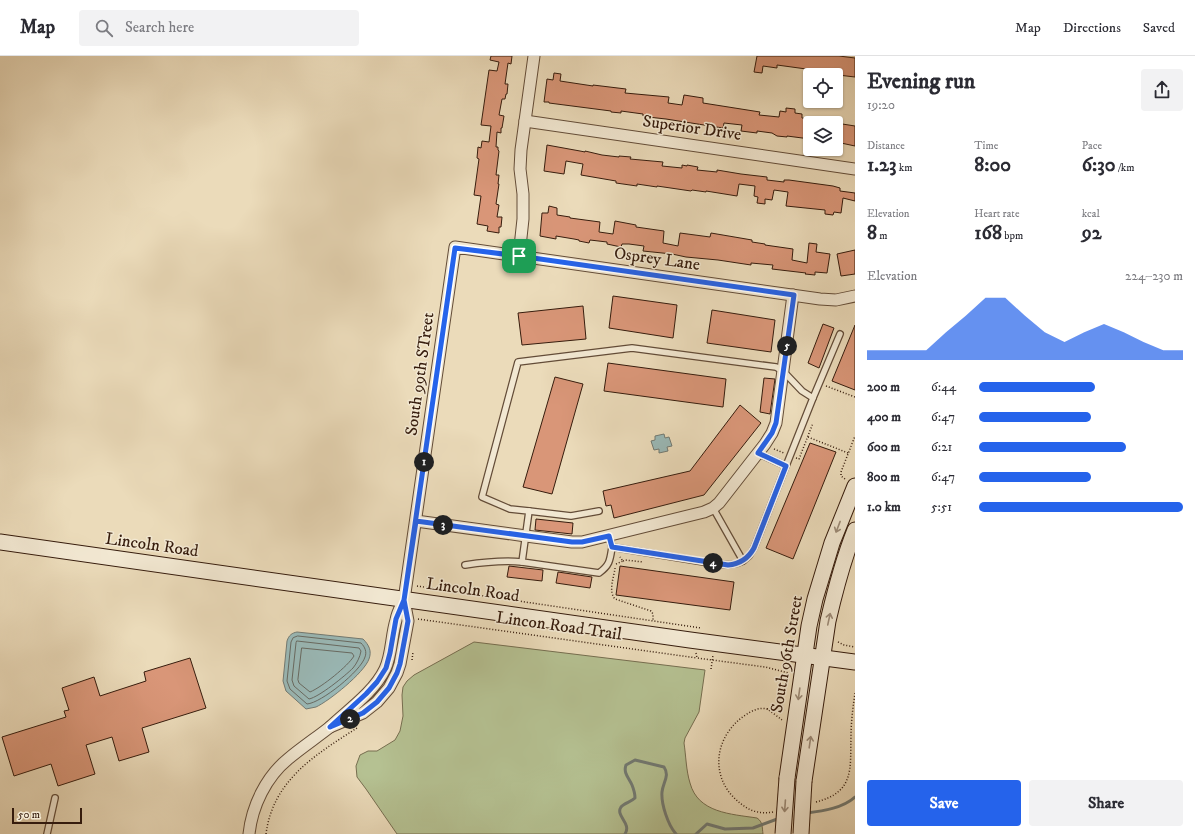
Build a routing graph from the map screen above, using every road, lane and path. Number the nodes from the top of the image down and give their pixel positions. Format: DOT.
graph roads {
  1 [pos="534,56"];
  2 [pos="525,121"];
  3 [pos="855,169"];
  4 [pos="455,248"];
  5 [pos="519,256"];
  6 [pos="794,295"];
  7 [pos="855,296"];
  8 [pos="840,334"];
  9 [pos="783,371"];
  10 [pos="826,386"];
  11 [pos="855,397"];
  12 [pos="813,398"];
  13 [pos="813,424"];
  14 [pos="855,436"];
  15 [pos="808,437"];
  16 [pos="772,448"];
  17 [pos="758,453"];
  18 [pos="848,453"];
  19 [pos="786,454"];
  20 [pos="796,458"];
  21 [pos="786,466"];
  22 [pos="851,483"];
  23 [pos="713,508"];
  24 [pos="529,511"];
  25 [pos="600,511"];
  26 [pos="416,521"];
  27 [pos="855,530"];
  28 [pos="526,536"];
  29 [pos="609,536"];
  30 [pos="0,542"];
  31 [pos="612,547"];
  32 [pos="620,557"];
  33 [pos="622,561"];
  34 [pos="743,561"];
  35 [pos="522,562"];
  36 [pos="643,562"];
  37 [pos="465,565"];
  38 [pos="417,586"];
  39 [pos="404,600"];
  40 [pos="417,619"];
  41 [pos="653,620"];
  42 [pos="701,628"];
  43 [pos="690,640"];
  44 [pos="840,643"];
  45 [pos="715,644"];
  46 [pos="855,647"];
  47 [pos="805,655"];
  48 [pos="849,656"];
  49 [pos="823,657"];
  50 [pos="697,658"];
  51 [pos="712,660"];
  52 [pos="711,669"];
  53 [pos="791,674"];
  54 [pos="786,704"];
  55 [pos="784,721"];
  56 [pos="55,798"];
  57 [pos="47,834"];
  58 [pos="249,834"];
  59 [pos="783,834"];
  60 [pos="801,834"];
  1 -- 2 [label="street"];
  2 -- 3 [label="street, Superior Drive"];
  2 -- 5 [label="street"];
  4 -- 5 [label="street, Osprey Lane"];
  4 -- 26 [label="street, South 99th STreet"];
  5 -- 6 [label="street, Osprey Lane"];
  6 -- 7 [label="street, Osprey Lane"];
  6 -- 9 [label="street"];
  8 -- 12 [label="lane"];
  9 -- 12 [label="lane"];
  9 -- 17 [label="street"];
  9 -- 24 [label="lane"];
  10 -- 11 [label="path"];
  12 -- 21 [label="lane"];
  13 -- 15 [label="path"];
  14 -- 18 [label="path"];
  15 -- 18 [label="path"];
  15 -- 20 [label="path"];
  16 -- 19 [label="path"];
  17 -- 21 [label="lane"];
  17 -- 23 [label="street"];
  18 -- 22 [label="path"];
  21 -- 34 [label="lane"];
  22 -- 47 [label="street, South 96th Street, one-way"];
  23 -- 29 [label="street"];
  23 -- 34 [label="lane"];
  24 -- 25 [label="lane"];
  24 -- 28 [label="lane"];
  26 -- 28 [label="street"];
  26 -- 39 [label="street, South 99th STreet"];
  49 -- 27 [label="street, South 96th Street, one-way"];
  28 -- 29 [label="street"];
  28 -- 35 [label="lane"];
  29 -- 31 [label="lane"];
  30 -- 39 [label="street, Lincoln Road"];
  31 -- 34 [label="lane"];
  31 -- 35 [label="lane"];
  32 -- 33 [label="path"];
  33 -- 36 [label="path"];
  33 -- 41 [label="path"];
  35 -- 37 [label="lane"];
  38 -- 41 [label="path"];
  39 -- 43 [label="street, Lincoln Road"];
  39 -- 58 [label="street"];
  40 -- 50 [label="path, Lincon Road Trail"];
  41 -- 42 [label="path"];
  43 -- 45 [label="street, Lincoln Road"];
  43 -- 50 [label="path"];
  44 -- 48 [label="path"];
  45 -- 47 [label="street, Lincoln Road"];
  45 -- 51 [label="path"];
  46 -- 48 [label="path"];
  47 -- 49 [label="street, Lincoln Road"];
  47 -- 59 [label="street, South 96th Street, one-way, bridge"];
  48 -- 49 [label="street, Lincoln Road"];
  60 -- 49 [label="street, South 96th Street, one-way, bridge"];
  50 -- 51 [label="path, Lincon Road Trail"];
  51 -- 52 [label="path"];
  51 -- 53 [label="path, Lincon Road Trail"];
  54 -- 55 [label="path"];
  56 -- 57 [label="lane"];
}
